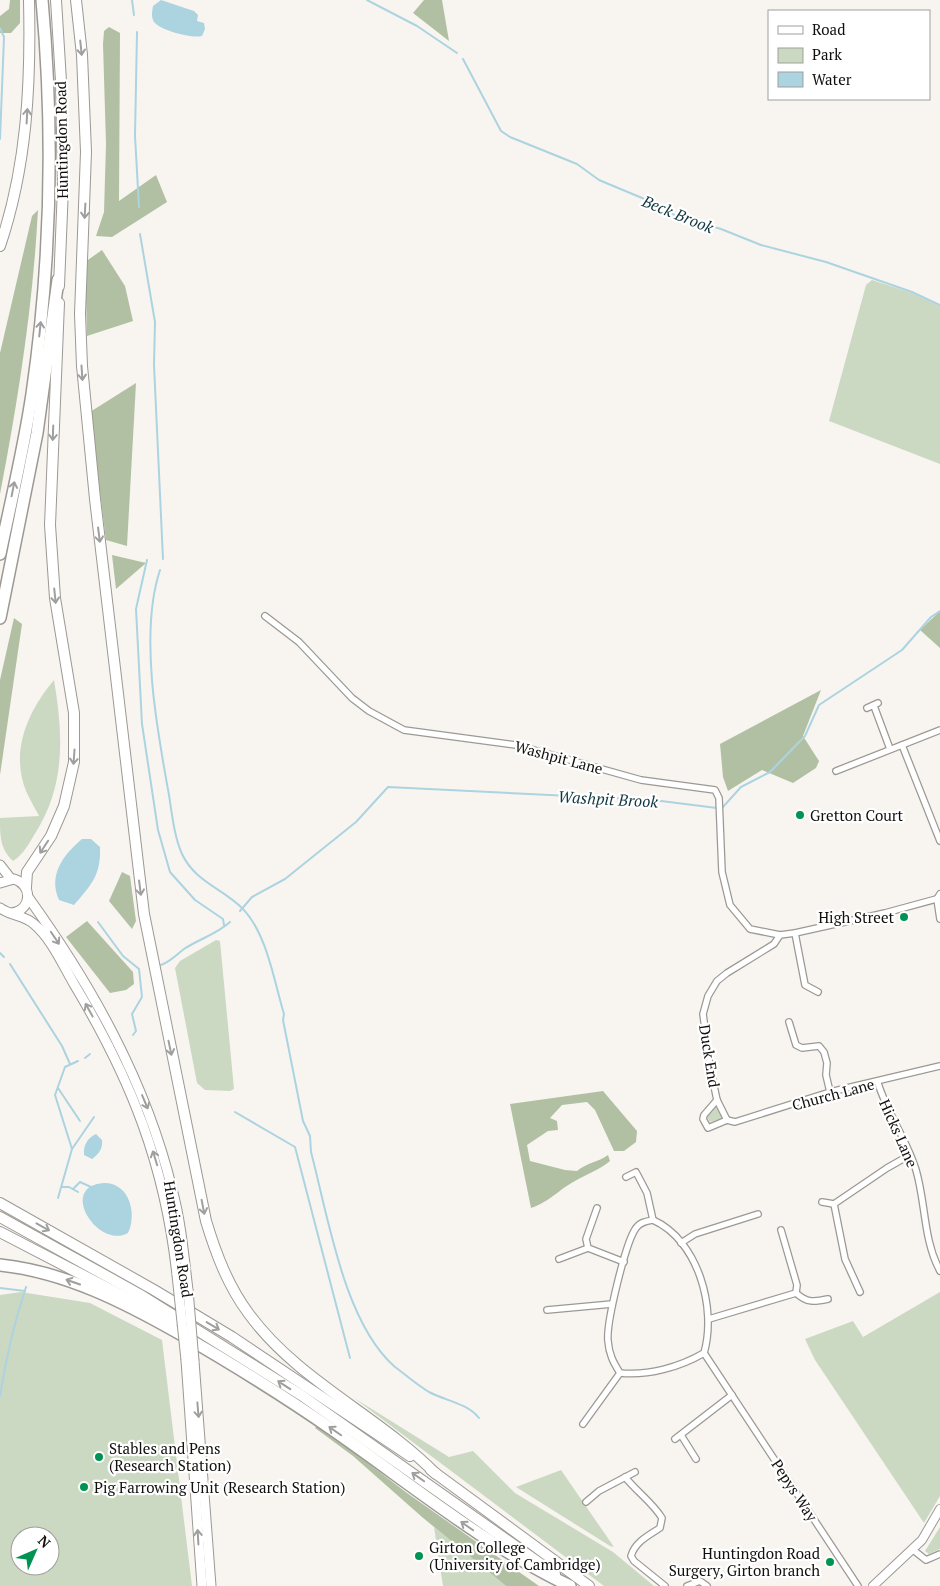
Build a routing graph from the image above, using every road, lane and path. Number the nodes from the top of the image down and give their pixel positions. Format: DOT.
graph roads {
  1 [pos="29,0"];
  2 [pos="42,0"];
  3 [pos="56,0"];
  4 [pos="76,0"];
  5 [pos="21,165"];
  6 [pos="0,224"];
  7 [pos="0,246"];
  8 [pos="58,280"];
  9 [pos="0,554"];
  10 [pos="265,616"];
  11 [pos="0,618"];
  12 [pos="873,706"];
  13 [pos="940,730"];
  14 [pos="902,745"];
  15 [pos="890,749"];
  16 [pos="836,771"];
  17 [pos="940,841"];
  18 [pos="0,865"];
  19 [pos="11,879"];
  20 [pos="0,883"];
  21 [pos="27,892"];
  22 [pos="939,897"];
  23 [pos="0,908"];
  24 [pos="11,913"];
  25 [pos="940,919"];
  26 [pos="795,933"];
  27 [pos="780,935"];
  28 [pos="818,992"];
  29 [pos="789,1022"];
  30 [pos="940,1066"];
  31 [pos="878,1082"];
  32 [pos="830,1092"];
  33 [pos="717,1100"];
  34 [pos="727,1120"];
  35 [pos="910,1155"];
  36 [pos="626,1177"];
  37 [pos="822,1202"];
  38 [pos="0,1203"];
  39 [pos="834,1204"];
  40 [pos="597,1208"];
  41 [pos="758,1214"];
  42 [pos="0,1217"];
  43 [pos="653,1220"];
  44 [pos="781,1230"];
  45 [pos="0,1232"];
  46 [pos="682,1243"];
  47 [pos="588,1248"];
  48 [pos="559,1259"];
  49 [pos="624,1262"];
  50 [pos="0,1265"];
  51 [pos="940,1271"];
  52 [pos="860,1292"];
  53 [pos="796,1293"];
  54 [pos="828,1299"];
  55 [pos="612,1304"];
  56 [pos="547,1310"];
  57 [pos="708,1319"];
  58 [pos="206,1334"];
  59 [pos="704,1353"];
  60 [pos="190,1361"];
  61 [pos="620,1373"];
  62 [pos="732,1395"];
  63 [pos="583,1424"];
  64 [pos="680,1436"];
  65 [pos="675,1439"];
  66 [pos="696,1459"];
  67 [pos="635,1472"];
  68 [pos="436,1474"];
  69 [pos="625,1478"];
  70 [pos="586,1502"];
  71 [pos="940,1509"];
  72 [pos="912,1550"];
  73 [pos="940,1554"];
  74 [pos="204,1560"];
  75 [pos="202,1586"];
  76 [pos="211,1586"];
  77 [pos="571,1586"];
  78 [pos="589,1586"];
  79 [pos="665,1586"];
  80 [pos="687,1586"];
  81 [pos="707,1586"];
  82 [pos="858,1586"];
  83 [pos="873,1586"];
  5 -- 1 [label="highway, one-way"];
  9 -- 2 [label="highway, one-way"];
  3 -- 8 [label="highway, Huntingdon Road"];
  4 -- 68 [label="highway, one-way"];
  5 -- 6 [label="highway"];
  5 -- 7 [label="highway"];
  8 -- 11 [label="highway"];
  8 -- 21 [label="highway, Huntingdon Road, one-way"];
  10 -- 27 [label="street, Washpit Lane"];
  12 -- 15 [label="street"];
  13 -- 14 [label="street"];
  14 -- 15 [label="street"];
  14 -- 17 [label="street"];
  15 -- 16 [label="street"];
  18 -- 19 [label="main road"];
  19 -- 20 [label="main road"];
  19 -- 21 [label="main road"];
  21 -- 24 [label="main road"];
  21 -- 60 [label="main road, Huntingdon Road, one-way, bridge"];
  22 -- 25 [label="street"];
  22 -- 26 [label="street"];
  23 -- 24 [label="main road, Huntingdon Road"];
  60 -- 24 [label="main road, Huntingdon Road, one-way, bridge"];
  26 -- 27 [label="street"];
  26 -- 28 [label="street"];
  27 -- 33 [label="street, Duck End"];
  29 -- 32 [label="street"];
  30 -- 31 [label="street, Church Lane"];
  31 -- 32 [label="street, Church Lane"];
  31 -- 35 [label="street, Hicks Lane"];
  32 -- 34 [label="street, Church Lane"];
  33 -- 34 [label="street, Duck End"];
  33 -- 34 [label="street, Church Lane"];
  35 -- 39 [label="street"];
  35 -- 51 [label="street, Hicks Lane"];
  36 -- 43 [label="street"];
  37 -- 39 [label="street"];
  38 -- 68 [label="highway, one-way"];
  39 -- 52 [label="street"];
  40 -- 47 [label="street"];
  41 -- 46 [label="street"];
  42 -- 58 [label="highway"];
  43 -- 46 [label="street"];
  43 -- 49 [label="street"];
  44 -- 53 [label="street"];
  45 -- 58 [label="highway"];
  46 -- 57 [label="street"];
  47 -- 48 [label="street"];
  47 -- 49 [label="street"];
  49 -- 55 [label="street"];
  77 -- 50 [label="highway, one-way"];
  53 -- 54 [label="street"];
  53 -- 57 [label="street"];
  55 -- 56 [label="street"];
  55 -- 61 [label="street"];
  57 -- 59 [label="street"];
  77 -- 58 [label="highway, one-way"];
  59 -- 61 [label="street"];
  59 -- 62 [label="street, Pepys Way"];
  60 -- 74 [label="main road, Huntingdon Road"];
  61 -- 63 [label="street"];
  62 -- 64 [label="street"];
  62 -- 82 [label="street, Pepys Way"];
  64 -- 65 [label="street"];
  64 -- 66 [label="street"];
  67 -- 69 [label="street"];
  68 -- 78 [label="highway"];
  69 -- 70 [label="street"];
  69 -- 79 [label="street"];
  71 -- 72 [label="street"];
  72 -- 73 [label="street"];
  72 -- 83 [label="street"];
  74 -- 75 [label="main road, Huntingdon Road"];
  74 -- 76 [label="main road, Huntingdon Road"];
  80 -- 81 [label="street"];
}
